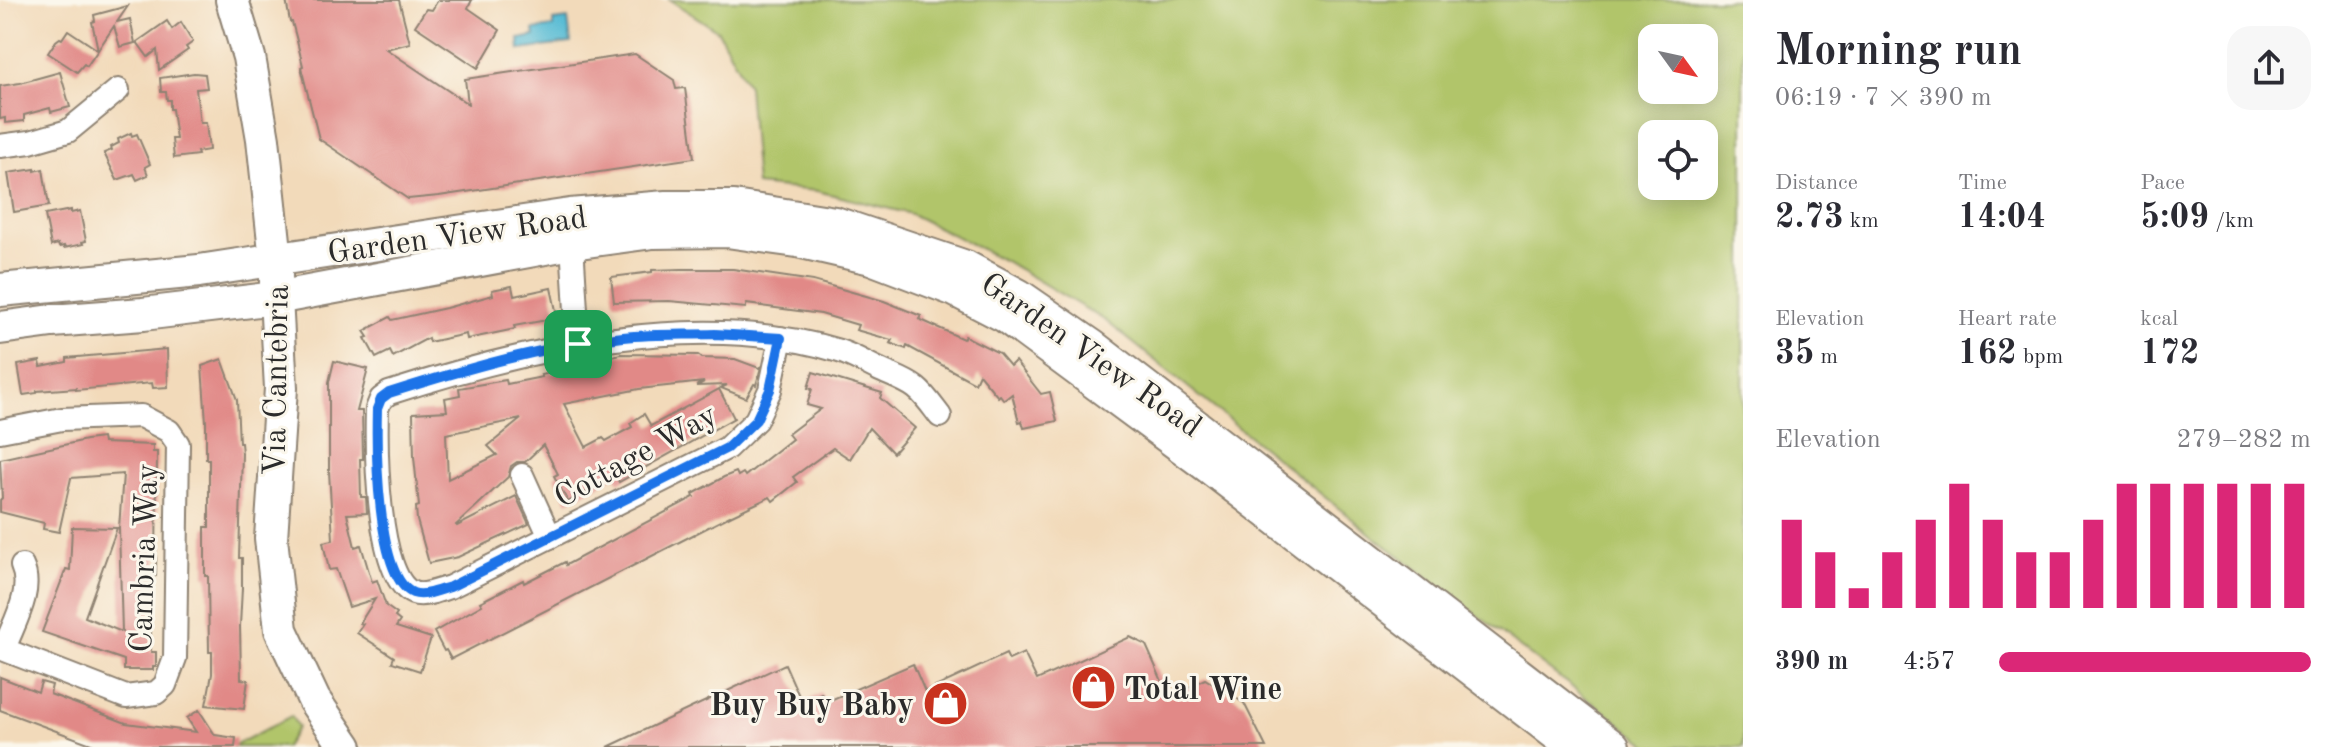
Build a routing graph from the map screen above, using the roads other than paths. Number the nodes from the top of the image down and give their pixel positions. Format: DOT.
graph roads {
  1 [pos="232,0"];
  2 [pos="118,90"];
  3 [pos="0,146"];
  4 [pos="572,243"];
  5 [pos="276,260"];
  6 [pos="0,290"];
  7 [pos="276,298"];
  8 [pos="0,328"];
  9 [pos="781,338"];
  10 [pos="578,344"];
  11 [pos="940,416"];
  12 [pos="0,431"];
  13 [pos="522,475"];
  14 [pos="550,537"];
  15 [pos="22,566"];
  16 [pos="2,648"];
  17 [pos="346,747"];
  18 [pos="1573,747"];
  19 [pos="1613,747"];
  1 -- 5 [label="main road, Via Cantebria"];
  2 -- 3 [label="street"];
  4 -- 7 [label="main road, Garden View Road"];
  4 -- 10 [label="street"];
  4 -- 18 [label="main road, Garden View Road"];
  5 -- 6 [label="main road, Garden View Road"];
  5 -- 7 [label="main road, Via Cantebria"];
  5 -- 19 [label="main road, Garden View Road"];
  7 -- 8 [label="main road, Garden View Road"];
  7 -- 17 [label="main road, Via Cantebria"];
  9 -- 10 [label="street, Cottage Way"];
  9 -- 11 [label="street, Cottage Way"];
  9 -- 14 [label="street, Cottage Way"];
  10 -- 14 [label="street, Cottage Way"];
  12 -- 16 [label="street, Cambria Way"];
  13 -- 14 [label="street, Cottage Way"];
  15 -- 16 [label="street"];
}
